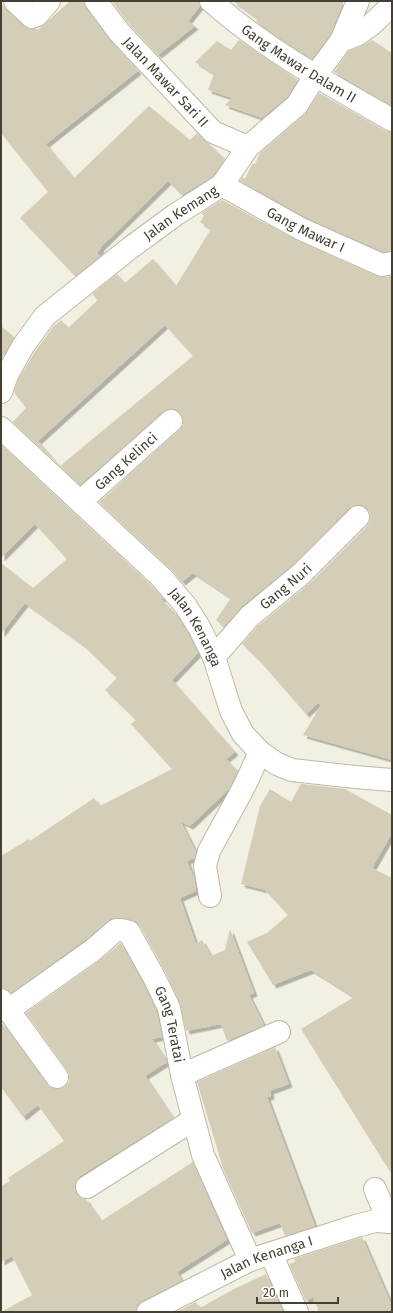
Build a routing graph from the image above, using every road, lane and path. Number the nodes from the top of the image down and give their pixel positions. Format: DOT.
graph roads {
  1 [pos="15,1"];
  2 [pos="49,1"];
  3 [pos="96,1"];
  4 [pos="211,1"];
  5 [pos="358,1"];
  6 [pos="392,5"];
  7 [pos="341,41"];
  8 [pos="315,76"];
  9 [pos="392,120"];
  10 [pos="248,147"];
  11 [pos="222,185"];
  12 [pos="392,263"];
  13 [pos="1,392"];
  14 [pos="171,421"];
  15 [pos="1,428"];
  16 [pos="81,501"];
  17 [pos="358,517"];
  18 [pos="214,657"];
  19 [pos="260,752"];
  20 [pos="392,780"];
  21 [pos="210,896"];
  22 [pos="4,1006"];
  23 [pos="279,1032"];
  24 [pos="182,1075"];
  25 [pos="57,1077"];
  26 [pos="193,1120"];
  27 [pos="87,1187"];
  28 [pos="375,1190"];
  29 [pos="378,1223"];
  30 [pos="271,1254"];
  31 [pos="250,1260"];
  32 [pos="161,1309"];
  33 [pos="298,1312"];
  1 -- 2 [label="street"];
  3 -- 10 [label="street, Jalan Mawar Sari II"];
  4 -- 8 [label="street, Gang Mawar Dalam II"];
  5 -- 7 [label="street, Jalan Kemang"];
  6 -- 7 [label="street"];
  7 -- 8 [label="street, Jalan Kemang"];
  8 -- 9 [label="street, Gang Mawar Dalam II"];
  8 -- 10 [label="street, Jalan Kemang"];
  10 -- 11 [label="street, Jalan Kemang"];
  11 -- 12 [label="street, Gang Mawar I"];
  11 -- 13 [label="street, Jalan Kemang"];
  14 -- 16 [label="street, Gang Kelinci"];
  15 -- 16 [label="street, Jalan Kenanga"];
  16 -- 18 [label="street, Jalan Kenanga"];
  17 -- 18 [label="street, Gang Nuri"];
  18 -- 19 [label="street, Jalan Kenanga"];
  19 -- 20 [label="street, Jalan Kenanga"];
  19 -- 21 [label="street"];
  22 -- 24 [label="street, Gang Teratai"];
  22 -- 25 [label="street"];
  23 -- 24 [label="street"];
  24 -- 26 [label="street, Gang Teratai"];
  26 -- 27 [label="street"];
  26 -- 31 [label="street, Gang Teratai"];
  28 -- 29 [label="street"];
  29 -- 30 [label="street, Jalan Kenanga I"];
  30 -- 31 [label="street, Jalan Kenanga I"];
  30 -- 33 [label="street"];
  31 -- 32 [label="street, Jalan Kenanga I"];
}
